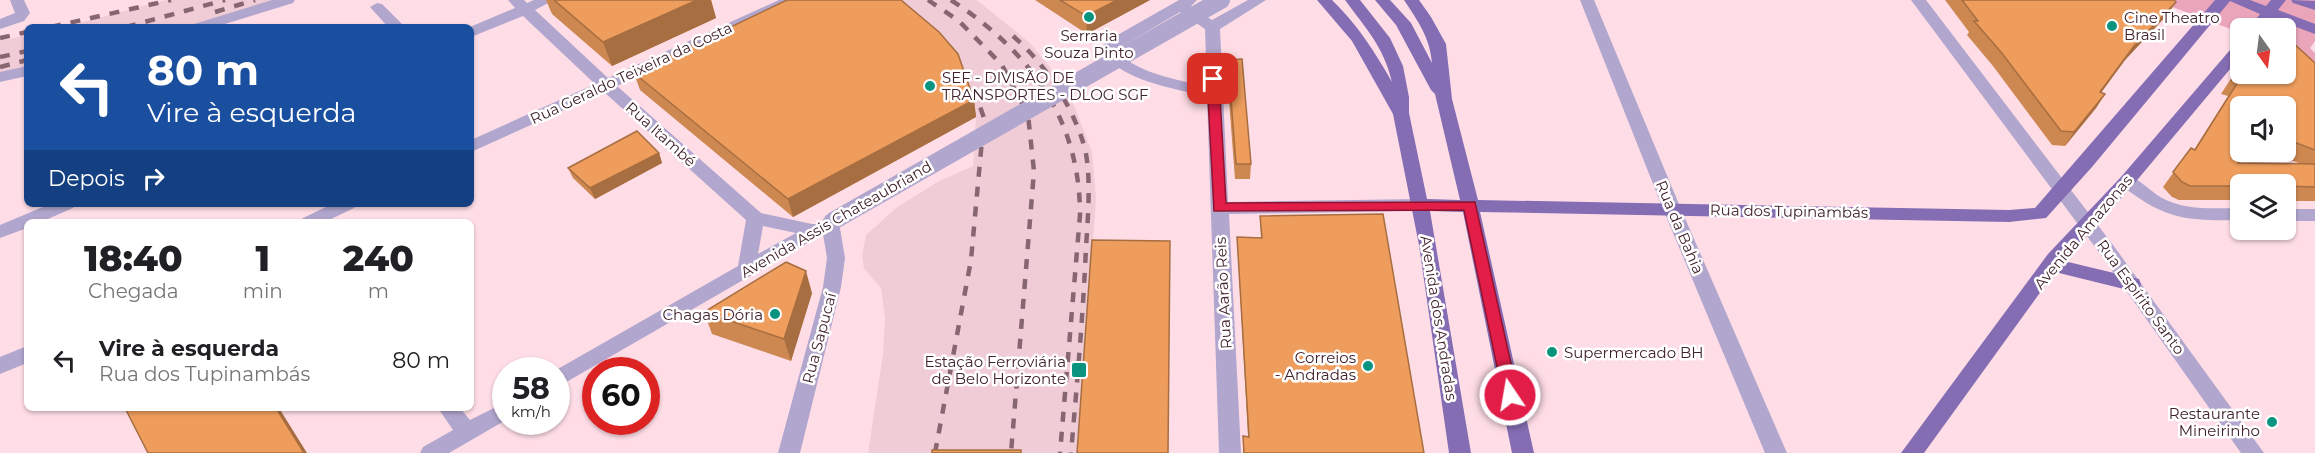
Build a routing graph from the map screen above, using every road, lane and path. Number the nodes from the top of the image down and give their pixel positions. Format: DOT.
graph roads {
  1 [pos="17,0"];
  2 [pos="288,0"];
  3 [pos="547,0"];
  4 [pos="791,0"];
  5 [pos="1221,0"];
  6 [pos="1259,0"];
  7 [pos="1324,0"];
  8 [pos="1352,0"];
  9 [pos="1382,0"];
  10 [pos="1411,0"];
  11 [pos="1425,0"];
  12 [pos="1587,0"];
  13 [pos="1918,0"];
  14 [pos="2223,0"];
  15 [pos="2236,0"];
  16 [pos="2279,0"];
  17 [pos="2298,0"];
  18 [pos="1185,3"];
  19 [pos="520,4"];
  20 [pos="2315,6"];
  21 [pos="377,7"];
  22 [pos="2270,13"];
  23 [pos="1424,17"];
  24 [pos="2265,18"];
  25 [pos="0,24"];
  26 [pos="209,24"];
  27 [pos="394,24"];
  28 [pos="1212,27"];
  29 [pos="2315,29"];
  30 [pos="474,30"];
  31 [pos="693,43"];
  32 [pos="709,56"];
  33 [pos="2230,59"];
  34 [pos="24,72"];
  35 [pos="0,76"];
  36 [pos="605,84"];
  37 [pos="1214,94"];
  38 [pos="1444,99"];
  39 [pos="1401,113"];
  40 [pos="474,146"];
  41 [pos="2127,182"];
  42 [pos="2060,190"];
  43 [pos="1420,205"];
  44 [pos="1470,205"];
  45 [pos="60,207"];
  46 [pos="342,207"];
  47 [pos="1219,208"];
  48 [pos="1672,209"];
  49 [pos="2230,214"];
  50 [pos="2296,215"];
  51 [pos="2315,215"];
  52 [pos="755,218"];
  53 [pos="31,219"];
  54 [pos="316,219"];
  55 [pos="24,222"];
  56 [pos="2087,223"];
  57 [pos="826,224"];
  58 [pos="0,232"];
  59 [pos="2052,265"];
  60 [pos="747,269"];
  61 [pos="2132,284"];
  62 [pos="24,355"];
  63 [pos="0,366"];
  64 [pos="570,372"];
  65 [pos="450,411"];
  66 [pos="492,418"];
  67 [pos="467,432"];
  68 [pos="431,453"];
  69 [pos="789,453"];
  70 [pos="1230,453"];
  71 [pos="1460,453"];
  72 [pos="1523,453"];
  73 [pos="1776,453"];
  74 [pos="1912,453"];
  75 [pos="2253,453"];
  1 -- 25 [label="street"];
  2 -- 26 [label="street"];
  3 -- 19 [label="street"];
  4 -- 31 [label="street, Rua Geraldo Teixeira da Costa"];
  5 -- 57 [label="street, Avenida Assis Chateaubriand, bridge"];
  6 -- 28 [label="street"];
  7 -- 39 [label="main road, Avenida dos Andradas"];
  8 -- 39 [label="main road, Avenida dos Andradas"];
  9 -- 38 [label="main road"];
  10 -- 23 [label="main road"];
  11 -- 23 [label="main road"];
  12 -- 48 [label="street, Rua da Bahia"];
  13 -- 42 [label="street, Rua Espírito Santo"];
  14 -- 42 [label="main road"];
  15 -- 22 [label="main road"];
  16 -- 22 [label="main road"];
  17 -- 20 [label="main road"];
  18 -- 28 [label="street"];
  18 -- 37 [label="street"];
  19 -- 30 [label="street"];
  19 -- 36 [label="street, Rua Itambé"];
  21 -- 27 [label="street"];
  22 -- 24 [label="main road"];
  22 -- 29 [label="main road"];
  23 -- 38 [label="main road"];
  28 -- 37 [label="street, Rua Aarão Reis"];
  31 -- 32 [label="street"];
  31 -- 36 [label="street, Rua Geraldo Teixeira da Costa"];
  33 -- 41 [label="main road, Avenida Amazonas"];
  34 -- 35 [label="street"];
  36 -- 40 [label="street, Rua Geraldo Teixeira da Costa"];
  36 -- 52 [label="street, Rua Itambé"];
  37 -- 47 [label="street, Rua Aarão Reis"];
  38 -- 44 [label="main road"];
  39 -- 43 [label="main road, Avenida dos Andradas"];
  41 -- 49 [label="street"];
  41 -- 56 [label="main road, Avenida Amazonas"];
  42 -- 48 [label="main road, Rua dos Tupinambás"];
  42 -- 56 [label="street, Rua Espírito Santo"];
  43 -- 44 [label="main road, Rua dos Tupinambás"];
  43 -- 47 [label="street, Rua dos Tupinambás"];
  43 -- 71 [label="main road, Avenida dos Andradas"];
  44 -- 48 [label="main road, Rua dos Tupinambás"];
  44 -- 72 [label="main road"];
  45 -- 53 [label="street"];
  46 -- 54 [label="street"];
  47 -- 70 [label="street, Rua Aarão Reis"];
  48 -- 73 [label="street, Rua da Bahia"];
  50 -- 51 [label="street"];
  52 -- 57 [label="street, Rua Itambé"];
  52 -- 60 [label="street"];
  55 -- 58 [label="street"];
  56 -- 59 [label="main road, Avenida Amazonas"];
  56 -- 61 [label="street, Rua Espírito Santo"];
  57 -- 60 [label="street, Avenida Assis Chateaubriand"];
  57 -- 69 [label="street, Rua Sapucaí"];
  59 -- 61 [label="main road"];
  59 -- 74 [label="main road, Avenida Amazonas"];
  60 -- 64 [label="street, Avenida Assis Chateaubriand"];
  61 -- 75 [label="street, Rua Espírito Santo"];
  62 -- 63 [label="street"];
  65 -- 67 [label="street"];
  66 -- 67 [label="street"];
  67 -- 68 [label="street"];
}
